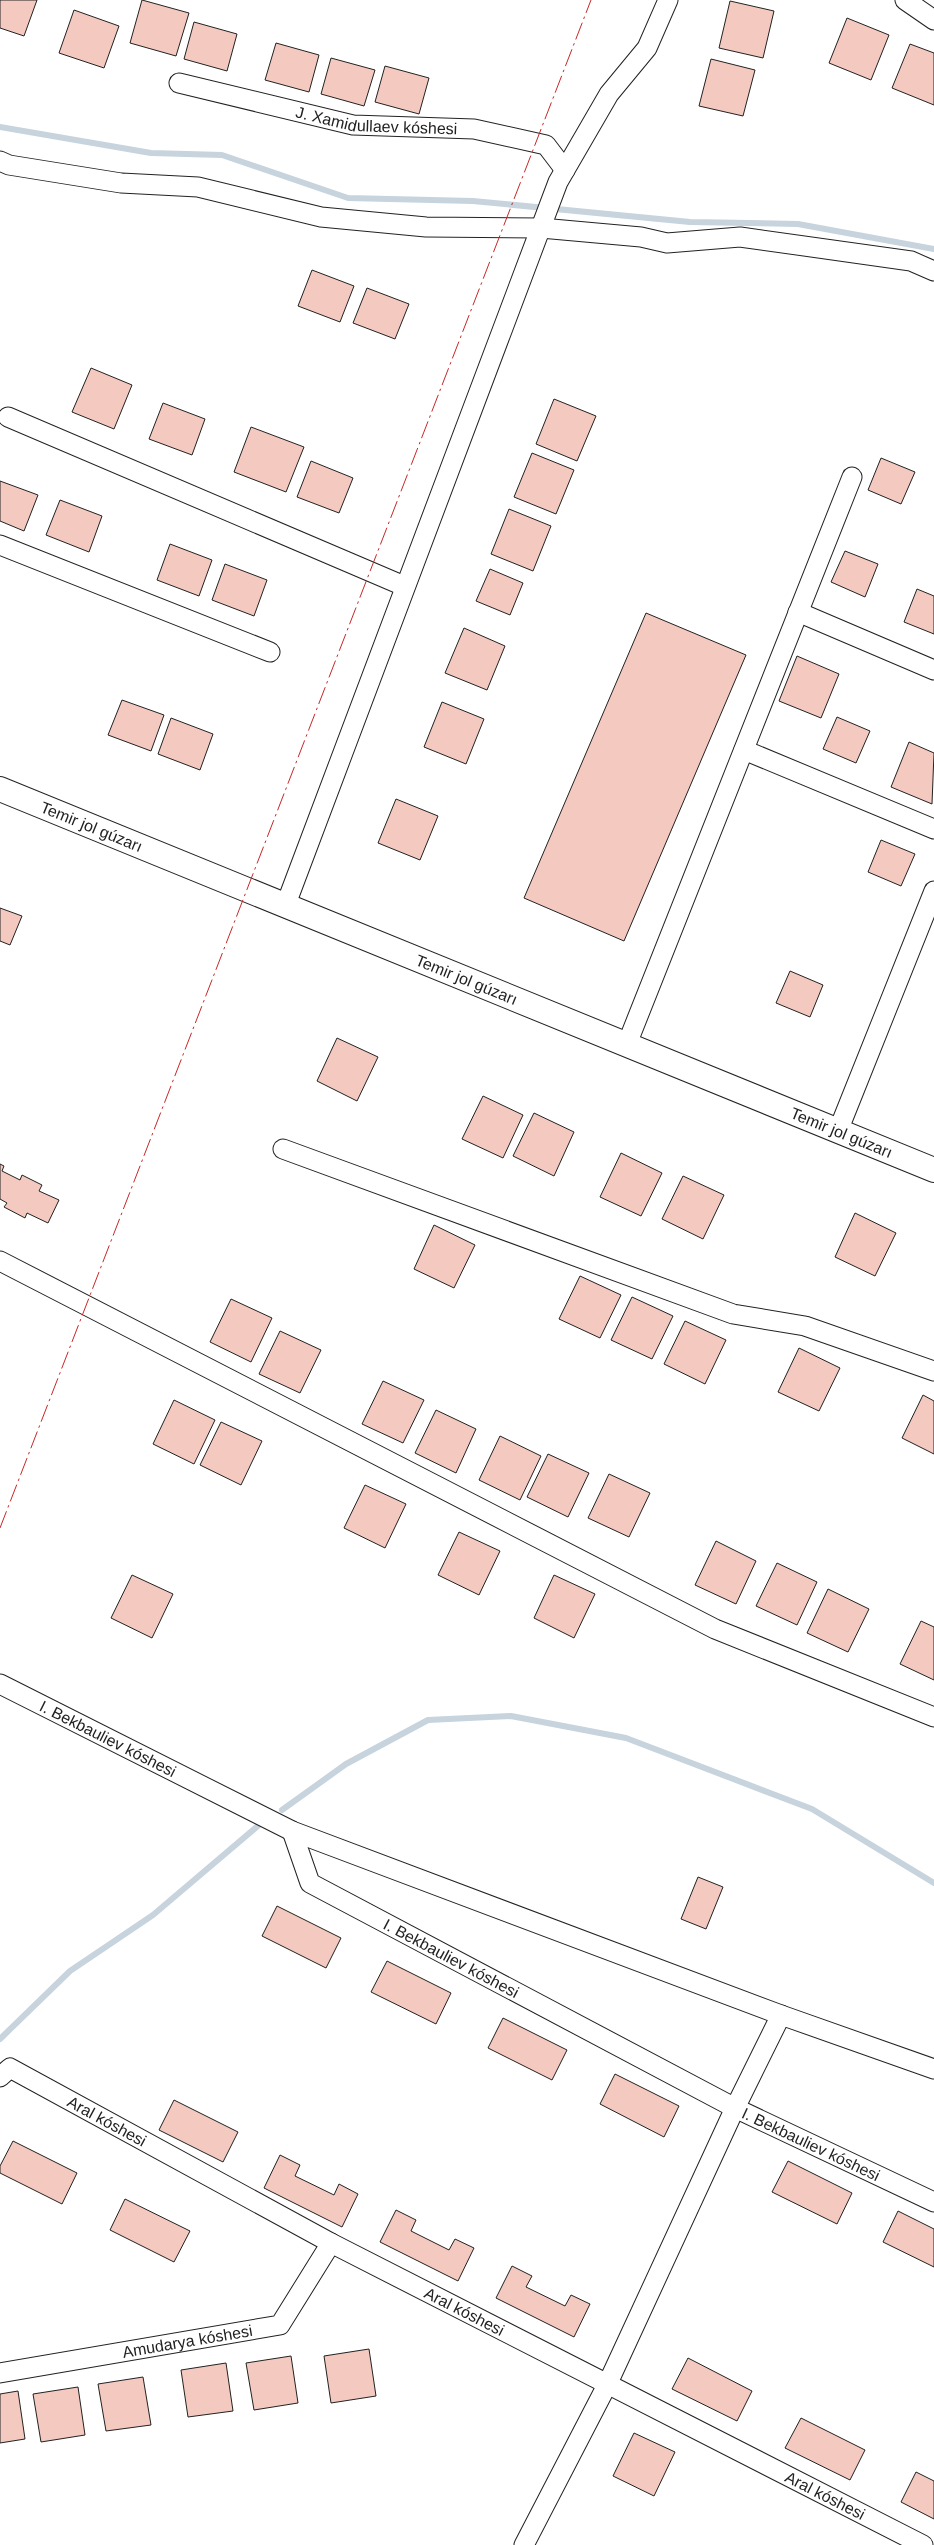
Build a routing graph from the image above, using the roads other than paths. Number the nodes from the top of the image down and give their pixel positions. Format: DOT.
graph roads {
  1 [pos="668,0"];
  2 [pos="905,0"];
  3 [pos="934,20"];
  4 [pos="179,83"];
  5 [pos="0,161"];
  6 [pos="562,176"];
  7 [pos="541,228"];
  8 [pos="934,271"];
  9 [pos="8,417"];
  10 [pos="852,477"];
  11 [pos="0,544"];
  12 [pos="404,586"];
  13 [pos="798,612"];
  14 [pos="270,652"];
  15 [pos="934,670"];
  16 [pos="744,750"];
  17 [pos="0,789"];
  18 [pos="934,829"];
  19 [pos="934,891"];
  20 [pos="286,904"];
  21 [pos="627,1044"];
  22 [pos="838,1131"];
  23 [pos="283,1149"];
  24 [pos="934,1170"];
  25 [pos="0,1261"];
  26 [pos="934,1372"];
  27 [pos="0,1684"];
  28 [pos="934,1717"];
  29 [pos="292,1831"];
  30 [pos="781,2014"];
  31 [pos="934,2069"];
  32 [pos="5,2072"];
  33 [pos="735,2108"];
  34 [pos="934,2202"];
  35 [pos="331,2243"];
  36 [pos="0,2373"];
  37 [pos="607,2385"];
  38 [pos="524,2545"];
  39 [pos="923,2545"];
  1 -- 6 [label="street"];
  2 -- 3 [label="street"];
  4 -- 6 [label="street, J. Xamidullaev kóshesi"];
  5 -- 7 [label="street"];
  6 -- 7 [label="street"];
  7 -- 8 [label="street"];
  7 -- 12 [label="street"];
  9 -- 12 [label="street"];
  10 -- 13 [label="street"];
  11 -- 14 [label="street"];
  12 -- 20 [label="street"];
  13 -- 15 [label="street"];
  13 -- 16 [label="street"];
  16 -- 18 [label="street"];
  16 -- 21 [label="street"];
  17 -- 20 [label="street, Temir jol gúzarı"];
  19 -- 22 [label="street"];
  20 -- 21 [label="street, Temir jol gúzarı"];
  21 -- 22 [label="street, Temir jol gúzarı"];
  22 -- 24 [label="street, Temir jol gúzarı"];
  23 -- 26 [label="street"];
  25 -- 28 [label="street"];
  27 -- 29 [label="street, I. Bekbauliev kóshesi"];
  29 -- 30 [label="street"];
  29 -- 33 [label="street, I. Bekbauliev kóshesi"];
  30 -- 31 [label="street"];
  30 -- 33 [label="street"];
  32 -- 35 [label="street, Aral kóshesi"];
  33 -- 34 [label="street, I. Bekbauliev kóshesi"];
  33 -- 37 [label="street"];
  35 -- 36 [label="street, Amudarya kóshesi"];
  35 -- 37 [label="street, Aral kóshesi"];
  37 -- 38 [label="street"];
  37 -- 39 [label="street, Aral kóshesi"];
}
